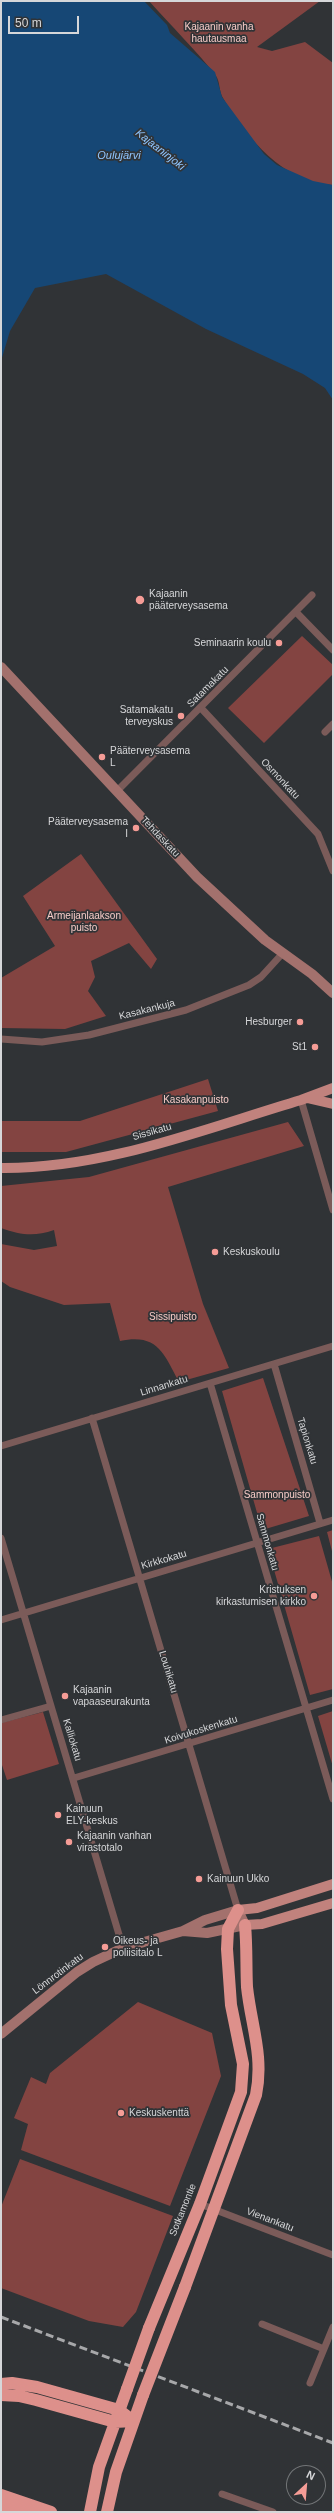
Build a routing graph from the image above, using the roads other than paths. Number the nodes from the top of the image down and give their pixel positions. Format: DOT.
graph roads {
  1 [pos="312,595"];
  2 [pos="296,612"];
  3 [pos="333,650"];
  4 [pos="1,667"];
  5 [pos="201,708"];
  6 [pos="333,724"];
  7 [pos="325,732"];
  8 [pos="117,791"];
  9 [pos="331,860"];
  10 [pos="333,871"];
  11 [pos="282,954"];
  12 [pos="333,993"];
  13 [pos="1,1040"];
  14 [pos="333,1088"];
  15 [pos="304,1099"];
  16 [pos="333,1104"];
  17 [pos="1,1168"];
  18 [pos="333,1210"];
  19 [pos="333,1346"];
  20 [pos="274,1364"];
  21 [pos="210,1383"];
  22 [pos="92,1418"];
  23 [pos="1,1446"];
  24 [pos="333,1520"];
  25 [pos="320,1523"];
  26 [pos="1,1538"];
  27 [pos="257,1543"];
  28 [pos="139,1578"];
  29 [pos="24,1613"];
  30 [pos="1,1620"];
  31 [pos="333,1700"];
  32 [pos="51,1706"];
  33 [pos="305,1708"];
  34 [pos="1,1720"];
  35 [pos="190,1744"];
  36 [pos="74,1778"];
  37 [pos="333,1799"];
  38 [pos="333,1884"];
  39 [pos="333,1903"];
  40 [pos="238,1910"];
  41 [pos="245,1925"];
  42 [pos="228,1929"];
  43 [pos="183,1931"];
  44 [pos="123,1948"];
  45 [pos="1,2034"];
  46 [pos="200,2204"];
  47 [pos="214,2209"];
  48 [pos="333,2255"];
  49 [pos="262,2324"];
  50 [pos="333,2327"];
  51 [pos="324,2349"];
  52 [pos="310,2383"];
  53 [pos="1,2384"];
  54 [pos="1,2395"];
  55 [pos="119,2410"];
  56 [pos="133,2421"];
  57 [pos="115,2422"];
  58 [pos="222,2494"];
  59 [pos="1,2495"];
  60 [pos="1,2505"];
  61 [pos="26,2512"];
  62 [pos="51,2512"];
  63 [pos="90,2512"];
  64 [pos="107,2512"];
  65 [pos="273,2512"];
  1 -- 2 [label="street, Satamakatu"];
  2 -- 3 [label="street"];
  2 -- 5 [label="street, Satamakatu"];
  4 -- 8 [label="street, Tehdaskatu"];
  5 -- 8 [label="street, Satamakatu"];
  5 -- 9 [label="street, Osmonkatu"];
  6 -- 7 [label="street"];
  8 -- 11 [label="street, Tehdaskatu"];
  9 -- 10 [label="street, Osmonkatu"];
  11 -- 12 [label="street, Tehdaskatu"];
  11 -- 13 [label="street, Kasakankuja"];
  14 -- 15 [label="main road, Sissikatu"];
  15 -- 16 [label="main road, Sissikatu"];
  15 -- 17 [label="main road, Sissikatu"];
  15 -- 18 [label="street"];
  19 -- 20 [label="street, Linnankatu"];
  20 -- 21 [label="street, Linnankatu"];
  20 -- 25 [label="street, Tapionkatu"];
  21 -- 22 [label="street, Linnankatu"];
  21 -- 27 [label="street, Sammonkatu"];
  22 -- 23 [label="street, Linnankatu"];
  22 -- 28 [label="street, Louhikatu"];
  24 -- 25 [label="street, Kirkkokatu"];
  25 -- 27 [label="street, Kirkkokatu"];
  26 -- 29 [label="street, Kalliokatu"];
  27 -- 28 [label="street, Kirkkokatu"];
  27 -- 33 [label="street, Sammonkatu"];
  28 -- 29 [label="street, Kirkkokatu"];
  28 -- 35 [label="street, Louhikatu"];
  29 -- 30 [label="street, Kirkkokatu"];
  29 -- 32 [label="street, Kalliokatu"];
  31 -- 33 [label="street, Koivukoskenkatu"];
  32 -- 34 [label="street"];
  32 -- 36 [label="street, Kalliokatu"];
  33 -- 35 [label="street, Koivukoskenkatu"];
  33 -- 37 [label="street, Sammonkatu"];
  35 -- 36 [label="street, Koivukoskenkatu"];
  35 -- 40 [label="street, Louhikatu"];
  36 -- 44 [label="street, Kalliokatu"];
  38 -- 40 [label="main road, Lönnrotinkatu"];
  39 -- 41 [label="main road, Lönnrotinkatu"];
  40 -- 41 [label="street, Louhikatu"];
  40 -- 42 [label="highway"];
  40 -- 43 [label="street, Lönnrotinkatu"];
  41 -- 42 [label="street, Lönnrotinkatu"];
  41 -- 47 [label="highway"];
  42 -- 43 [label="street, Lönnrotinkatu"];
  42 -- 46 [label="highway, Sotkamontie"];
  43 -- 44 [label="street, Lönnrotinkatu"];
  44 -- 45 [label="street, Lönnrotinkatu"];
  46 -- 47 [label="street, Vienankatu"];
  46 -- 55 [label="highway, Sotkamontie, bridge"];
  47 -- 48 [label="street, Vienankatu"];
  47 -- 56 [label="highway, bridge"];
  49 -- 51 [label="street"];
  50 -- 51 [label="street"];
  51 -- 52 [label="street"];
  53 -- 55 [label="highway"];
  54 -- 57 [label="highway"];
  55 -- 56 [label="highway"];
  55 -- 57 [label="highway, Sotkamontie"];
  56 -- 57 [label="highway"];
  56 -- 64 [label="highway"];
  57 -- 63 [label="highway, Sotkamontie"];
  58 -- 65 [label="street"];
  59 -- 62 [label="highway"];
  60 -- 61 [label="highway"];
}
